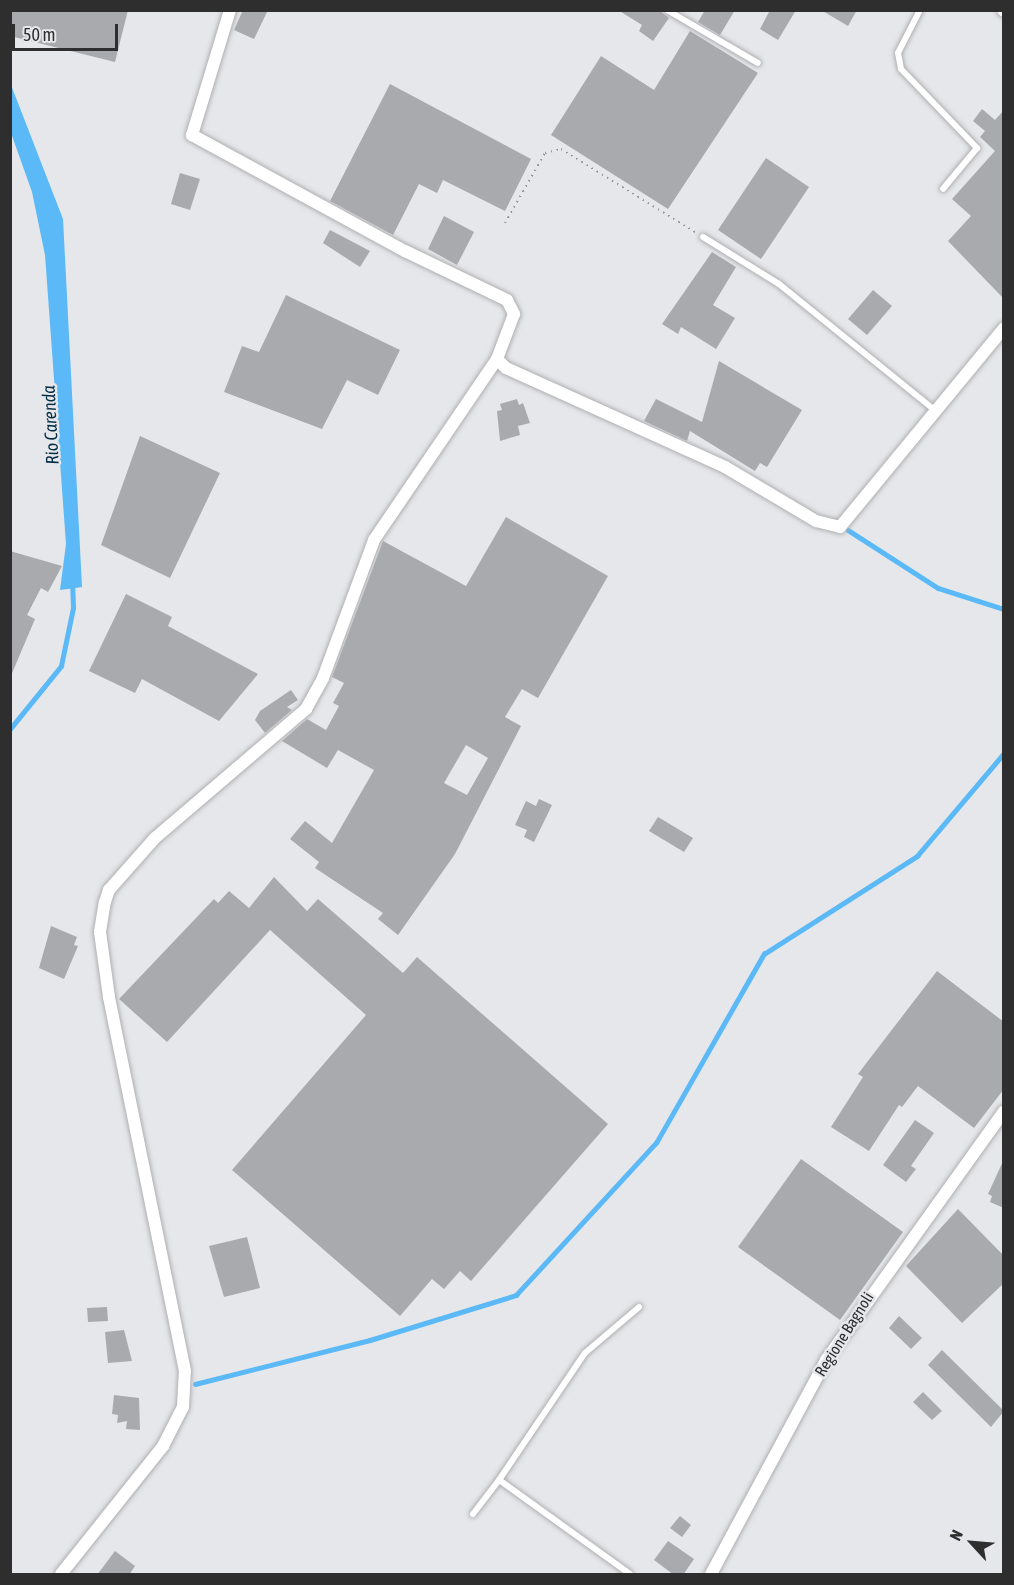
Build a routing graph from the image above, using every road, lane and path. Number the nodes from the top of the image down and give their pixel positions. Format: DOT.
graph roads {
  1 [pos="230,10"];
  2 [pos="667,10"];
  3 [pos="920,10"];
  4 [pos="758,63"];
  5 [pos="943,189"];
  6 [pos="506,223"];
  7 [pos="703,237"];
  8 [pos="1004,328"];
  9 [pos="497,360"];
  10 [pos="936,411"];
  11 [pos="1004,1111"];
  12 [pos="639,1307"];
  13 [pos="499,1480"];
  14 [pos="473,1514"];
  15 [pos="61,1575"];
  16 [pos="630,1575"];
  17 [pos="711,1575"];
  1 -- 9 [label="street"];
  2 -- 4 [label="lane"];
  3 -- 5 [label="lane"];
  6 -- 7 [label="path"];
  7 -- 10 [label="lane"];
  8 -- 10 [label="street"];
  9 -- 10 [label="street"];
  9 -- 15 [label="street"];
  11 -- 17 [label="street, Regione Bagnoli"];
  12 -- 13 [label="lane"];
  13 -- 14 [label="lane"];
  13 -- 16 [label="lane"];
}
